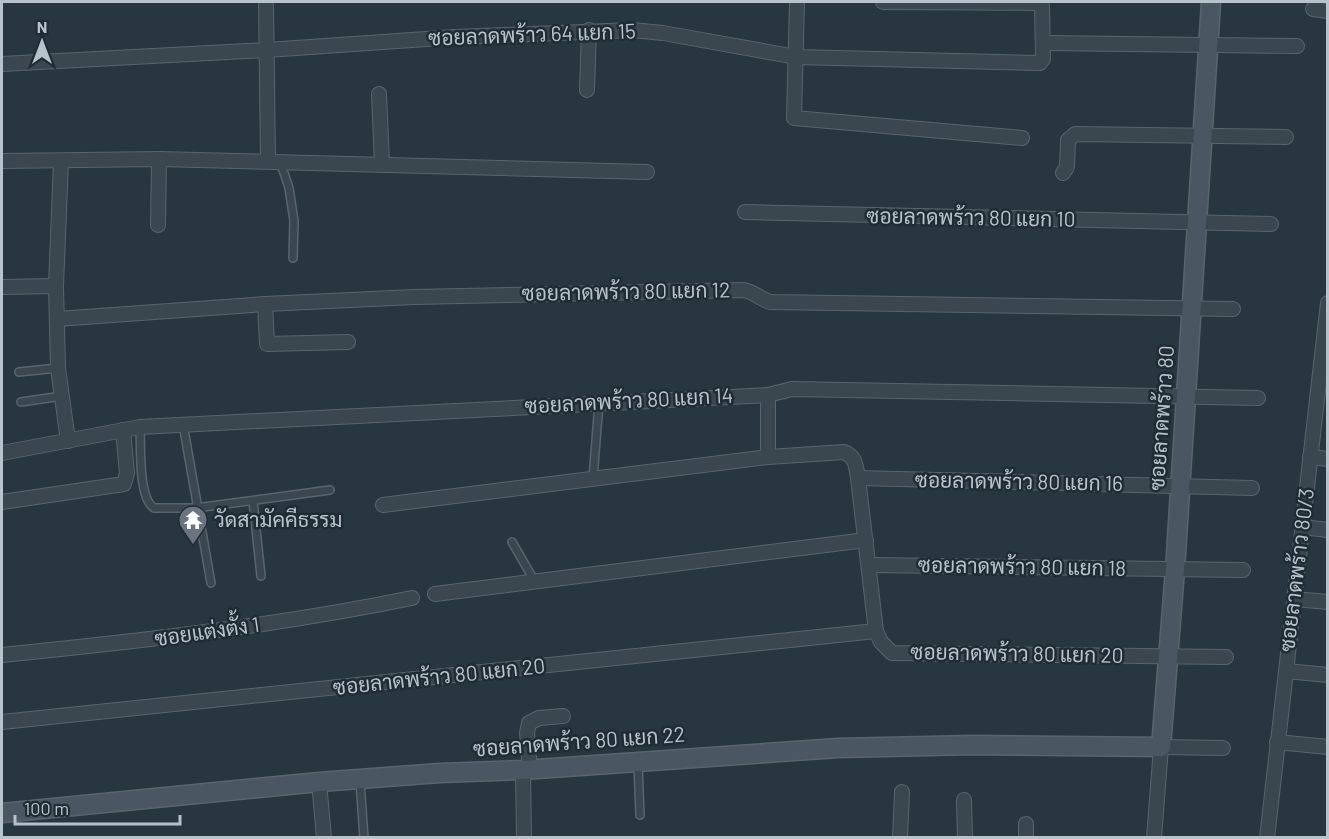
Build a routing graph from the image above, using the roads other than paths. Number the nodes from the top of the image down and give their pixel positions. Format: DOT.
graph roads {
  1 [pos="266,2"];
  2 [pos="797,2"];
  3 [pos="883,2"];
  4 [pos="1211,2"];
  5 [pos="590,30"];
  6 [pos="1043,43"];
  7 [pos="1208,46"];
  8 [pos="1297,46"];
  9 [pos="267,50"];
  10 [pos="795,57"];
  11 [pos="2,64"];
  12 [pos="587,90"];
  13 [pos="379,94"];
  14 [pos="1203,136"];
  15 [pos="1286,137"];
  16 [pos="1022,138"];
  17 [pos="159,159"];
  18 [pos="2,161"];
  19 [pos="61,161"];
  20 [pos="274,161"];
  21 [pos="382,163"];
  22 [pos="647,172"];
  23 [pos="1063,173"];
  24 [pos="746,212"];
  25 [pos="1197,223"];
  26 [pos="1271,224"];
  27 [pos="158,225"];
  28 [pos="292,258"];
  29 [pos="56,285"];
  30 [pos="2,287"];
  31 [pos="265,304"];
  32 [pos="1327,308"];
  33 [pos="1192,309"];
  34 [pos="1233,309"];
  35 [pos="57,319"];
  36 [pos="348,342"];
  37 [pos="58,368"];
  38 [pos="19,372"];
  39 [pos="1323,381"];
  40 [pos="768,395"];
  41 [pos="62,396"];
  42 [pos="1186,397"];
  43 [pos="1258,398"];
  44 [pos="21,402"];
  45 [pos="599,403"];
  46 [pos="183,424"];
  47 [pos="140,427"];
  48 [pos="123,430"];
  49 [pos="68,441"];
  50 [pos="2,453"];
  51 [pos="768,457"];
  52 [pos="1310,457"];
  53 [pos="1328,459"];
  54 [pos="593,478"];
  55 [pos="858,478"];
  56 [pos="1180,485"];
  57 [pos="1252,488"];
  58 [pos="330,490"];
  59 [pos="253,501"];
  60 [pos="2,502"];
  61 [pos="383,505"];
  62 [pos="196,508"];
  63 [pos="1302,527"];
  64 [pos="1328,530"];
  65 [pos="866,540"];
  66 [pos="512,542"];
  67 [pos="869,565"];
  68 [pos="1175,570"];
  69 [pos="1243,570"];
  70 [pos="261,576"];
  71 [pos="535,582"];
  72 [pos="211,583"];
  73 [pos="435,594"];
  74 [pos="412,598"];
  75 [pos="1294,599"];
  76 [pos="1328,602"];
  77 [pos="876,631"];
  78 [pos="2,654"];
  79 [pos="1168,656"];
  80 [pos="1226,657"];
  81 [pos="1286,671"];
  82 [pos="1328,675"];
  83 [pos="563,716"];
  84 [pos="2,723"];
  85 [pos="1278,742"];
  86 [pos="1161,747"];
  87 [pos="1328,747"];
  88 [pos="1223,748"];
  89 [pos="638,762"];
  90 [pos="527,770"];
  91 [pos="360,779"];
  92 [pos="319,782"];
  93 [pos="902,792"];
  94 [pos="964,800"];
  95 [pos="2,813"];
  96 [pos="640,815"];
  97 [pos="324,837"];
  98 [pos="364,837"];
  99 [pos="524,837"];
  100 [pos="900,837"];
  101 [pos="965,837"];
  102 [pos="1154,837"];
  103 [pos="1267,837"];
  1 -- 9 [label="street"];
  2 -- 10 [label="street"];
  3 -- 6 [label="street"];
  4 -- 7 [label="street, ซอยลาดพร้าว 80"];
  5 -- 9 [label="street, ซอยลาดพร้าว 64 แยก 15"];
  5 -- 10 [label="street, ซอยลาดพร้าว 64 แยก 15"];
  5 -- 12 [label="street"];
  6 -- 7 [label="street"];
  6 -- 10 [label="street, ซอยลาดพร้าว 64 แยก 15"];
  7 -- 8 [label="street"];
  7 -- 14 [label="street, ซอยลาดพร้าว 80"];
  9 -- 11 [label="street, ซอยลาดพร้าว 64 แยก 15"];
  9 -- 20 [label="street"];
  10 -- 16 [label="street"];
  13 -- 21 [label="street"];
  14 -- 15 [label="street"];
  14 -- 23 [label="street"];
  14 -- 25 [label="street, ซอยลาดพร้าว 80"];
  17 -- 19 [label="street"];
  17 -- 20 [label="street"];
  17 -- 27 [label="street"];
  18 -- 19 [label="street"];
  19 -- 29 [label="street"];
  20 -- 21 [label="street"];
  20 -- 28 [label="lane"];
  21 -- 22 [label="street"];
  24 -- 25 [label="street, ซอยลาดพร้าว 80 แยก 10"];
  25 -- 26 [label="street, ซอยลาดพร้าว 80 แยก 10"];
  25 -- 33 [label="street, ซอยลาดพร้าว 80"];
  29 -- 30 [label="street"];
  29 -- 35 [label="street"];
  31 -- 33 [label="street, ซอยลาดพร้าว 80 แยก 12"];
  31 -- 35 [label="street, ซอยลาดพร้าว 80 แยก 12"];
  31 -- 36 [label="street"];
  32 -- 39 [label="street, ซอยลาดพร้าว 80/3"];
  33 -- 34 [label="street, ซอยลาดพร้าว 80 แยก 12"];
  33 -- 42 [label="street, ซอยลาดพร้าว 80"];
  35 -- 37 [label="street"];
  37 -- 38 [label="lane"];
  37 -- 41 [label="street"];
  39 -- 52 [label="street, ซอยลาดพร้าว 80/3"];
  40 -- 42 [label="street, ซอยลาดพร้าว 80 แยก 14"];
  40 -- 45 [label="street, ซอยลาดพร้าว 80 แยก 14"];
  40 -- 51 [label="street"];
  41 -- 44 [label="lane"];
  41 -- 49 [label="street"];
  42 -- 43 [label="street, ซอยลาดพร้าว 80 แยก 14"];
  42 -- 56 [label="street, ซอยลาดพร้าว 80"];
  45 -- 46 [label="street, ซอยลาดพร้าว 80 แยก 14"];
  45 -- 54 [label="lane"];
  46 -- 47 [label="street, ซอยลาดพร้าว 80 แยก 14"];
  46 -- 62 [label="lane"];
  47 -- 48 [label="street, ซอยลาดพร้าว 80 แยก 14"];
  47 -- 62 [label="lane"];
  48 -- 49 [label="street, ซอยลาดพร้าว 80 แยก 14"];
  48 -- 60 [label="street"];
  49 -- 50 [label="street, ซอยลาดพร้าว 80 แยก 14"];
  51 -- 54 [label="street"];
  51 -- 55 [label="street"];
  52 -- 53 [label="street"];
  52 -- 63 [label="street, ซอยลาดพร้าว 80/3"];
  54 -- 61 [label="street"];
  55 -- 56 [label="street, ซอยลาดพร้าว 80 แยก 16"];
  55 -- 65 [label="street"];
  56 -- 57 [label="street, ซอยลาดพร้าว 80 แยก 16"];
  56 -- 68 [label="street, ซอยลาดพร้าว 80"];
  58 -- 59 [label="lane"];
  59 -- 62 [label="lane"];
  59 -- 70 [label="lane"];
  62 -- 72 [label="lane"];
  63 -- 64 [label="street"];
  63 -- 75 [label="street, ซอยลาดพร้าว 80/3"];
  65 -- 67 [label="street"];
  65 -- 71 [label="street"];
  66 -- 71 [label="lane"];
  67 -- 68 [label="street, ซอยลาดพร้าว 80 แยก 18"];
  67 -- 77 [label="street"];
  68 -- 69 [label="street, ซอยลาดพร้าว 80 แยก 18"];
  68 -- 79 [label="street, ซอยลาดพร้าว 80"];
  71 -- 73 [label="street"];
  74 -- 78 [label="street, ซอยแต่งตั้ง 1"];
  75 -- 76 [label="street"];
  75 -- 81 [label="street, ซอยลาดพร้าว 80/3"];
  77 -- 79 [label="street, ซอยลาดพร้าว 80 แยก 20"];
  77 -- 84 [label="street, ซอยลาดพร้าว 80 แยก 20"];
  79 -- 80 [label="street"];
  79 -- 86 [label="street, ซอยลาดพร้าว 80"];
  81 -- 82 [label="street"];
  81 -- 85 [label="street, ซอยลาดพร้าว 80/3"];
  83 -- 90 [label="street"];
  85 -- 87 [label="street"];
  85 -- 103 [label="street, ซอยลาดพร้าว 80/3"];
  86 -- 88 [label="street"];
  86 -- 89 [label="street, ซอยลาดพร้าว 80 แยก 22"];
  86 -- 102 [label="street, ซอยลาดพร้าว 80"];
  89 -- 90 [label="street, ซอยลาดพร้าว 80 แยก 22"];
  89 -- 96 [label="lane"];
  90 -- 91 [label="street, ซอยลาดพร้าว 80 แยก 22"];
  90 -- 99 [label="street"];
  91 -- 92 [label="street, ซอยลาดพร้าว 80 แยก 22"];
  91 -- 98 [label="lane"];
  92 -- 95 [label="street, ซอยลาดพร้าว 80 แยก 22"];
  92 -- 97 [label="street"];
  93 -- 100 [label="street"];
  94 -- 101 [label="street"];
}
